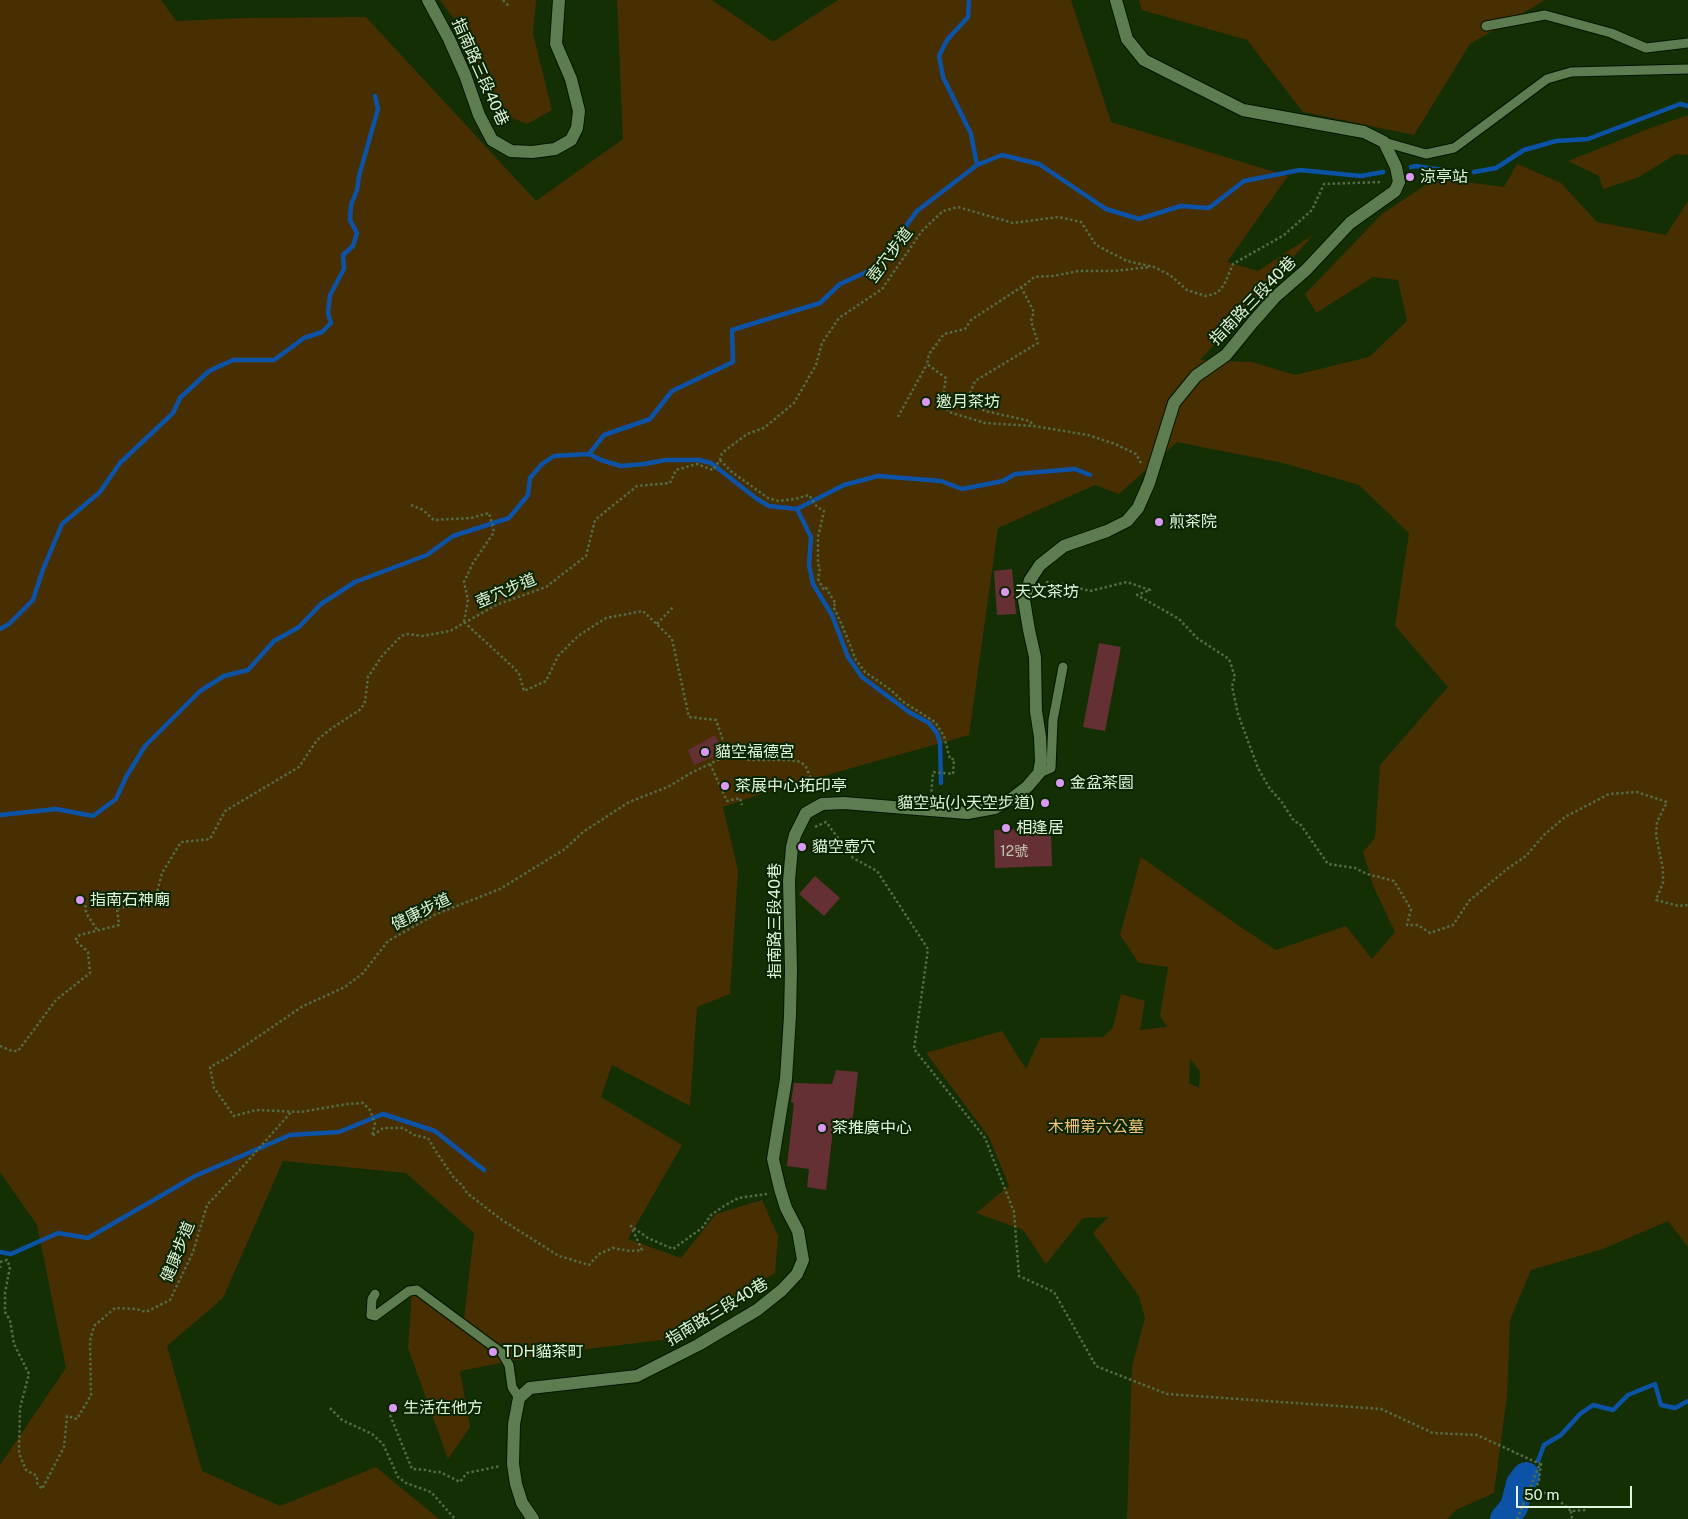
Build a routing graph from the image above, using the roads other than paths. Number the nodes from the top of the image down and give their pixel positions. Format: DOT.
graph roads {
  1 [pos="428,0"];
  2 [pos="560,0"];
  3 [pos="1116,0"];
  4 [pos="1486,26"];
  5 [pos="1688,43"];
  6 [pos="1688,69"];
  7 [pos="1384,142"];
  8 [pos="1063,667"];
  9 [pos="1039,773"];
  10 [pos="374,1294"];
  11 [pos="519,1398"];
  12 [pos="533,1519"];
  1 -- 2 [label="street, 指南路三段40巷"];
  3 -- 7 [label="street"];
  4 -- 5 [label="lane"];
  6 -- 7 [label="lane"];
  7 -- 9 [label="street, 指南路三段40巷"];
  8 -- 9 [label="lane"];
  9 -- 11 [label="street, 指南路三段40巷"];
  10 -- 11 [label="lane"];
  11 -- 12 [label="street"];
}
